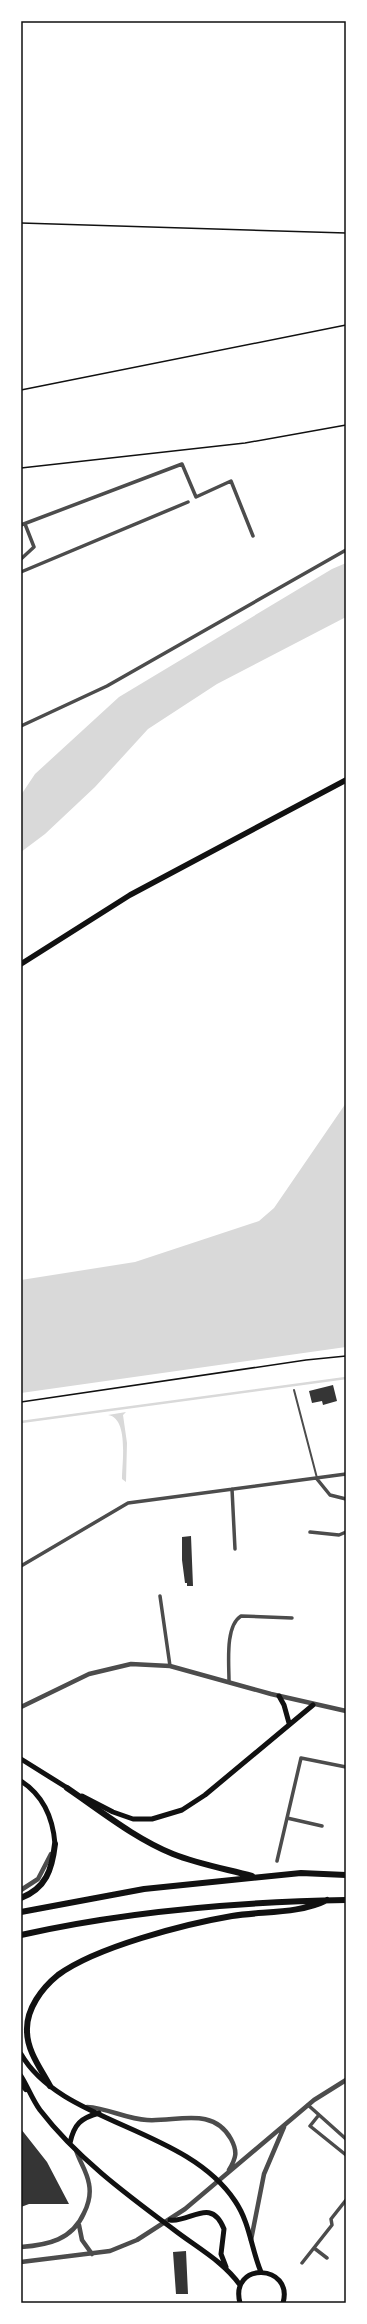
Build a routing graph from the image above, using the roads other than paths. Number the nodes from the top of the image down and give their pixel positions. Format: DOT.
graph roads {
  1 [pos="188,502"];
  2 [pos="25,524"];
  3 [pos="21,525"];
  4 [pos="253,536"];
  5 [pos="346,550"];
  6 [pos="21,559"];
  7 [pos="21,572"];
  8 [pos="21,726"];
  9 [pos="346,780"];
  10 [pos="21,964"];
  11 [pos="294,1390"];
  12 [pos="346,1474"];
  13 [pos="317,1479"];
  14 [pos="232,1489"];
  15 [pos="346,1499"];
  16 [pos="310,1532"];
  17 [pos="346,1532"];
  18 [pos="235,1549"];
  19 [pos="21,1566"];
  20 [pos="160,1596"];
  21 [pos="292,1618"];
  22 [pos="170,1666"];
  23 [pos="228,1681"];
  24 [pos="279,1696"];
  25 [pos="313,1704"];
  26 [pos="21,1707"];
  27 [pos="346,1712"];
  28 [pos="289,1724"];
  29 [pos="21,1759"];
  30 [pos="346,1767"];
  31 [pos="21,1781"];
  32 [pos="67,1788"];
  33 [pos="288,1818"];
  34 [pos="322,1826"];
  35 [pos="55,1844"];
  36 [pos="277,1861"];
  37 [pos="346,1875"];
  38 [pos="256,1877"];
  39 [pos="21,1890"];
  40 [pos="21,1898"];
  41 [pos="327,1900"];
  42 [pos="346,1900"];
  43 [pos="21,1912"];
  44 [pos="21,1935"];
  45 [pos="21,2054"];
  46 [pos="21,2076"];
  47 [pos="346,2080"];
  48 [pos="21,2083"];
  49 [pos="50,2086"];
  50 [pos="26,2089"];
  51 [pos="308,2105"];
  52 [pos="87,2107"];
  53 [pos="99,2113"];
  54 [pos="318,2116"];
  55 [pos="284,2127"];
  56 [pos="346,2138"];
  57 [pos="70,2143"];
  58 [pos="75,2148"];
  59 [pos="346,2155"];
  60 [pos="227,2173"];
  61 [pos="346,2200"];
  62 [pos="170,2220"];
  63 [pos="79,2225"];
  64 [pos="252,2240"];
  65 [pos="21,2247"];
  66 [pos="314,2248"];
  67 [pos="92,2254"];
  68 [pos="328,2258"];
  69 [pos="21,2262"];
  70 [pos="302,2263"];
  71 [pos="226,2268"];
  72 [pos="261,2272"];
  73 [pos="240,2285"];
  74 [pos="285,2302"];
  75 [pos="240,2303"];
  1 -- 7 [label="street"];
  2 -- 3 [label="street"];
  2 -- 4 [label="street"];
  2 -- 6 [label="street"];
  5 -- 8 [label="street"];
  9 -- 10 [label="main road"];
  11 -- 13 [label="lane"];
  12 -- 13 [label="street"];
  13 -- 14 [label="street"];
  13 -- 15 [label="street"];
  14 -- 18 [label="street"];
  14 -- 19 [label="street"];
  16 -- 17 [label="street"];
  20 -- 22 [label="street"];
  21 -- 23 [label="street"];
  22 -- 23 [label="street"];
  22 -- 26 [label="street"];
  23 -- 24 [label="street"];
  24 -- 25 [label="street"];
  24 -- 28 [label="main road"];
  25 -- 27 [label="street"];
  25 -- 28 [label="main road"];
  28 -- 32 [label="main road"];
  29 -- 32 [label="main road"];
  30 -- 33 [label="street"];
  31 -- 35 [label="main road"];
  32 -- 38 [label="highway"];
  33 -- 34 [label="street"];
  33 -- 36 [label="street"];
  35 -- 39 [label="street"];
  35 -- 40 [label="highway"];
  37 -- 38 [label="highway"];
  38 -- 43 [label="highway"];
  41 -- 42 [label="highway"];
  41 -- 44 [label="highway"];
  41 -- 49 [label="highway"];
  45 -- 49 [label="main road"];
  46 -- 50 [label="main road"];
  47 -- 51 [label="street"];
  48 -- 50 [label="highway"];
  49 -- 52 [label="main road"];
  50 -- 57 [label="main road"];
  51 -- 54 [label="street"];
  51 -- 55 [label="street"];
  52 -- 53 [label="main road"];
  52 -- 60 [label="street"];
  53 -- 57 [label="main road"];
  53 -- 64 [label="main road"];
  54 -- 56 [label="street"];
  54 -- 59 [label="street"];
  55 -- 60 [label="street"];
  55 -- 64 [label="street"];
  57 -- 58 [label="main road"];
  58 -- 63 [label="street"];
  58 -- 71 [label="main road"];
  60 -- 62 [label="street"];
  61 -- 66 [label="street"];
  62 -- 67 [label="street"];
  62 -- 71 [label="main road"];
  63 -- 65 [label="street"];
  63 -- 67 [label="street"];
  64 -- 72 [label="main road"];
  66 -- 68 [label="street"];
  66 -- 70 [label="street"];
  67 -- 69 [label="street"];
  71 -- 73 [label="main road"];
  72 -- 73 [label="main road"];
  72 -- 74 [label="main road"];
  73 -- 75 [label="main road"];
}
